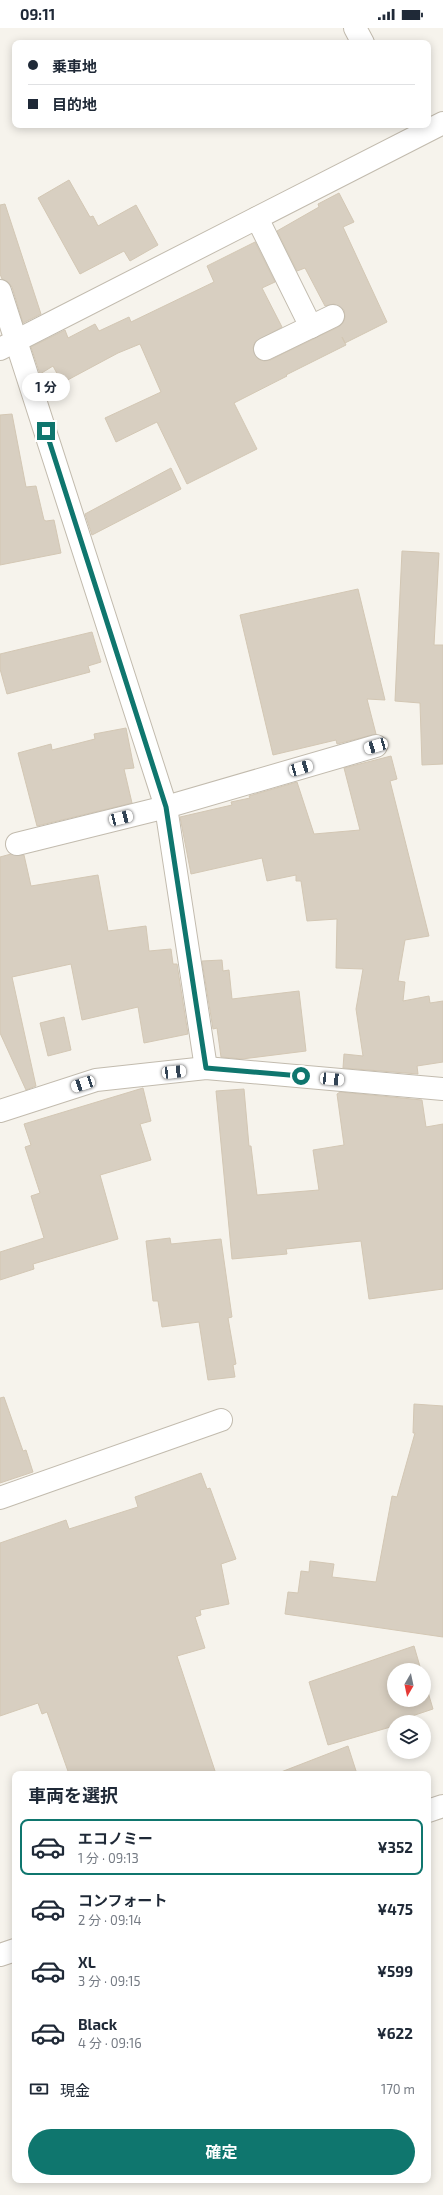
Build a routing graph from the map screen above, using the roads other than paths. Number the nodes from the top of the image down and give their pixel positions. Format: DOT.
graph roads {
  1 [pos="356,28"];
  2 [pos="362,40"];
  3 [pos="443,123"];
  4 [pos="431,126"];
  5 [pos="424,128"];
  6 [pos="409,132"];
  7 [pos="257,218"];
  8 [pos="0,291"];
  9 [pos="333,316"];
  10 [pos="311,327"];
  11 [pos="8,344"];
  12 [pos="265,349"];
  13 [pos="376,746"];
  14 [pos="166,807"];
  15 [pos="17,844"];
  16 [pos="206,1068"];
  17 [pos="443,1089"];
  18 [pos="0,1111"];
  19 [pos="221,1420"];
  20 [pos="0,1498"];
  21 [pos="443,1806"];
  22 [pos="431,1810"];
  23 [pos="12,1951"];
  24 [pos="0,1955"];
  1 -- 2 [label="street"];
  3 -- 4 [label="street"];
  5 -- 6 [label="street"];
  6 -- 7 [label="street"];
  7 -- 10 [label="street"];
  7 -- 11 [label="street"];
  8 -- 11 [label="street"];
  9 -- 10 [label="street"];
  10 -- 12 [label="street"];
  11 -- 14 [label="street"];
  13 -- 14 [label="street"];
  14 -- 15 [label="street"];
  14 -- 16 [label="street"];
  16 -- 17 [label="street"];
  16 -- 18 [label="street"];
  19 -- 20 [label="street"];
  21 -- 22 [label="street"];
  23 -- 24 [label="street"];
}
